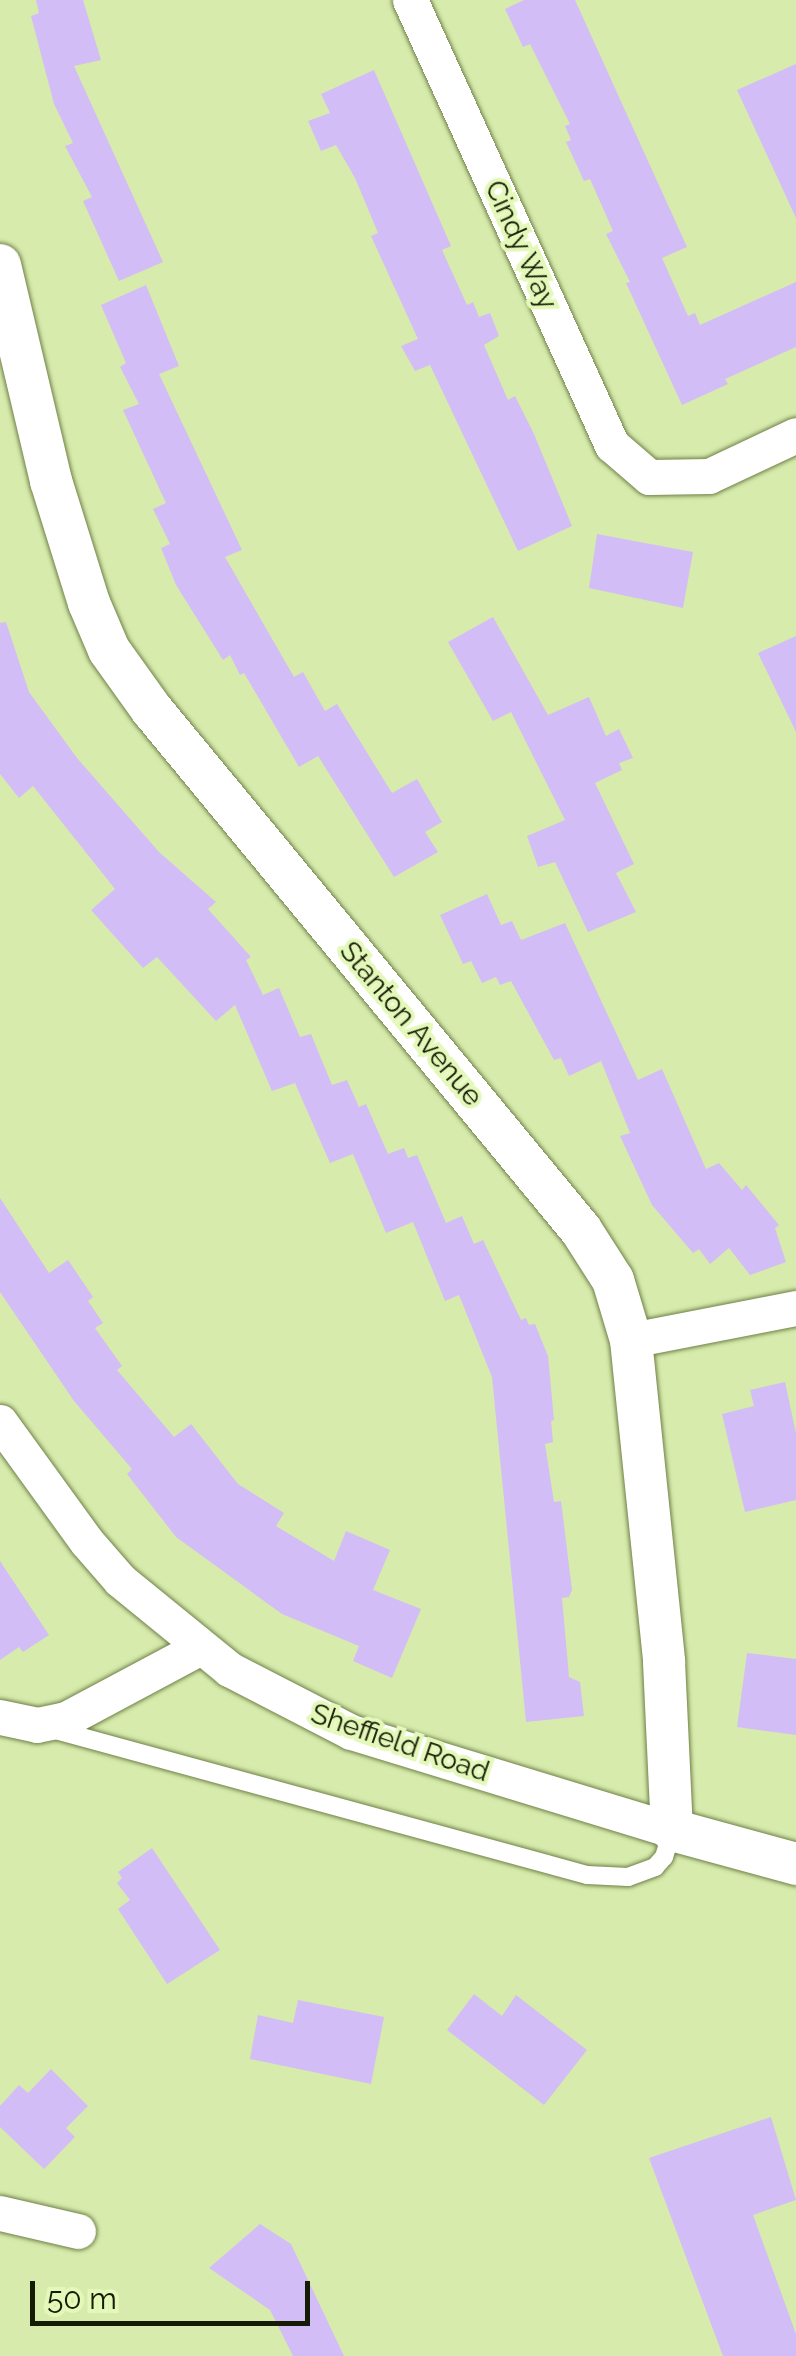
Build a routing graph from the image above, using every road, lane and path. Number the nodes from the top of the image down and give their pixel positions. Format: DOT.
graph roads {
  1 [pos="410,0"];
  2 [pos="2,282"];
  3 [pos="796,434"];
  4 [pos="796,1308"];
  5 [pos="632,1340"];
  6 [pos="0,1422"];
  7 [pos="199,1648"];
  8 [pos="0,1717"];
  9 [pos="38,1725"];
  10 [pos="672,1830"];
  11 [pos="796,1864"];
  12 [pos="0,2214"];
  13 [pos="78,2231"];
  1 -- 3 [label="street, Cindy Way"];
  2 -- 5 [label="street, Stanton Avenue"];
  4 -- 5 [label="street"];
  5 -- 10 [label="street, Stanton Avenue"];
  6 -- 7 [label="street, Sheffield Road"];
  7 -- 9 [label="street"];
  7 -- 10 [label="street, Sheffield Road"];
  8 -- 9 [label="street"];
  9 -- 10 [label="lane"];
  10 -- 11 [label="street"];
  12 -- 13 [label="street"];
}
